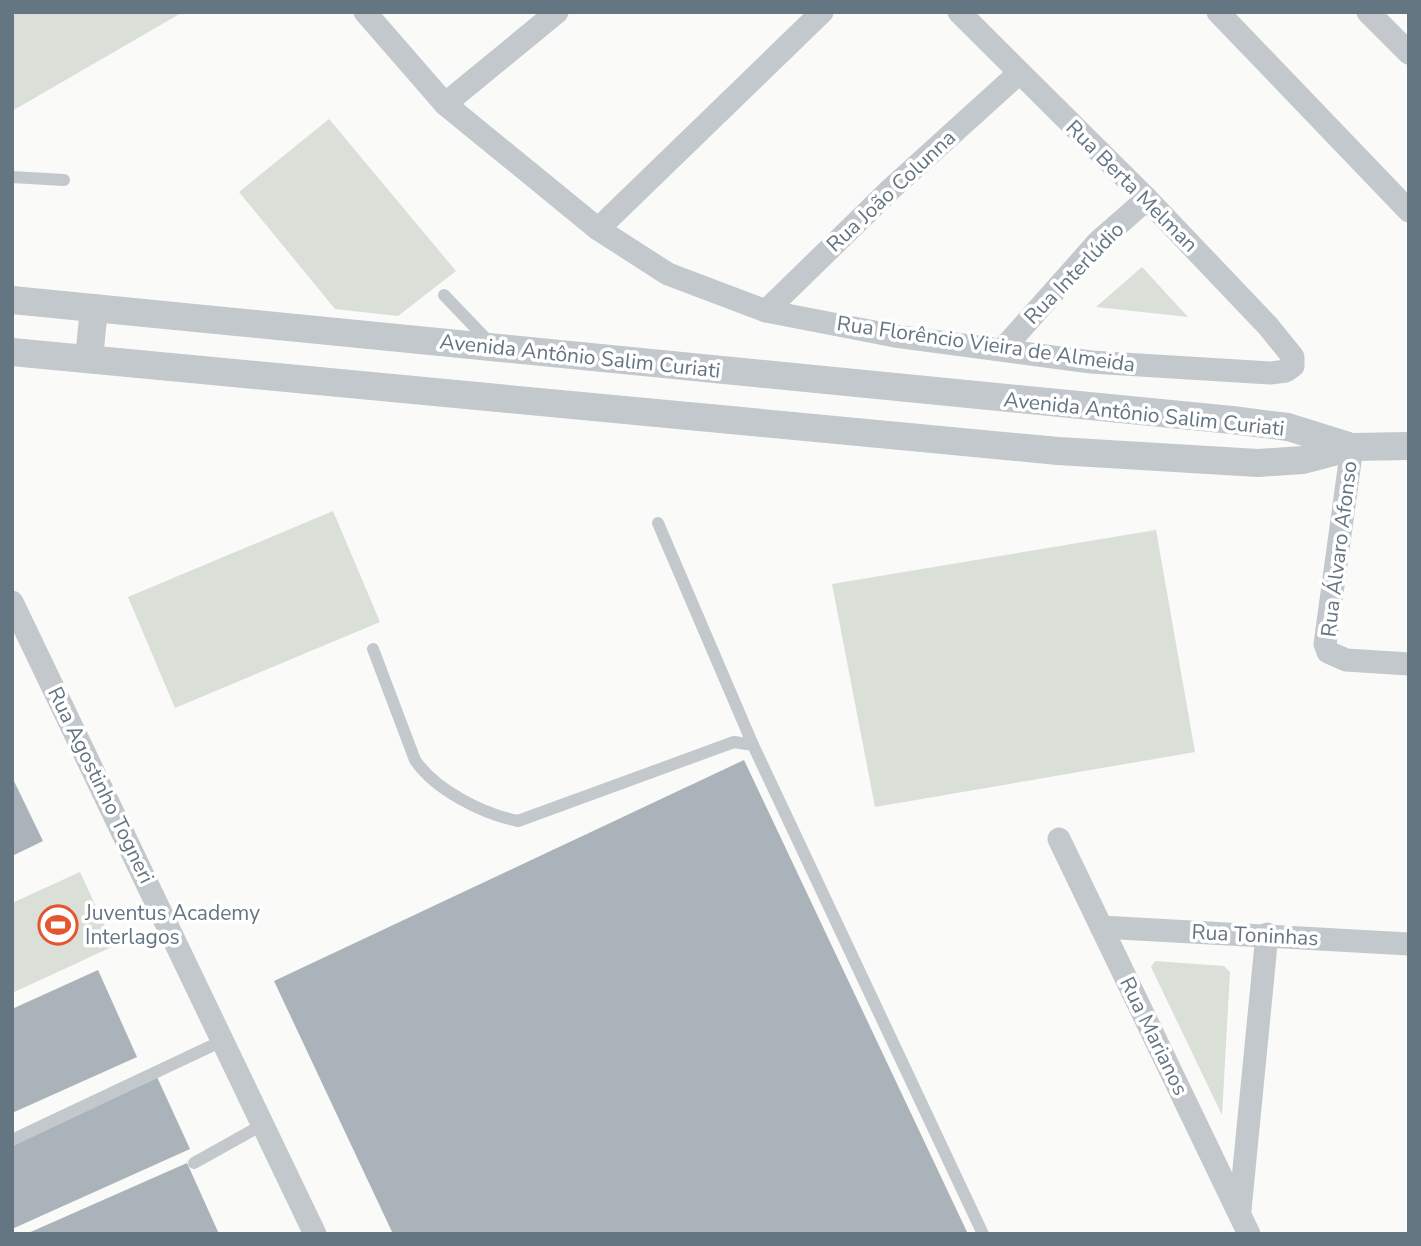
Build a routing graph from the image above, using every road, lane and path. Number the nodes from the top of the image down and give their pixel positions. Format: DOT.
graph roads {
  1 [pos="365,12"];
  2 [pos="557,12"];
  3 [pos="822,12"];
  4 [pos="959,12"];
  5 [pos="1218,12"];
  6 [pos="1368,12"];
  7 [pos="1409,54"];
  8 [pos="1019,73"];
  9 [pos="445,104"];
  10 [pos="12,177"];
  11 [pos="64,180"];
  12 [pos="1147,199"];
  13 [pos="1409,211"];
  14 [pos="598,229"];
  15 [pos="444,295"];
  16 [pos="12,300"];
  17 [pos="93,308"];
  18 [pos="766,311"];
  19 [pos="494,347"];
  20 [pos="1003,349"];
  21 [pos="12,352"];
  22 [pos="89,359"];
  23 [pos="1293,366"];
  24 [pos="1409,446"];
  25 [pos="1352,447"];
  26 [pos="658,523"];
  27 [pos="12,602"];
  28 [pos="373,649"];
  29 [pos="1409,664"];
  30 [pos="753,745"];
  31 [pos="1059,839"];
  32 [pos="1101,927"];
  33 [pos="1267,934"];
  34 [pos="1409,944"];
  35 [pos="224,1040"];
  36 [pos="264,1124"];
  37 [pos="12,1140"];
  38 [pos="194,1163"];
  39 [pos="1240,1210"];
  40 [pos="315,1234"];
  41 [pos="983,1234"];
  42 [pos="1249,1234"];
  1 -- 9 [label="street, Rua Florêncio Vieira de Almeida"];
  2 -- 9 [label="street"];
  3 -- 14 [label="street"];
  4 -- 8 [label="street, Rua Berta Melman"];
  5 -- 13 [label="street"];
  6 -- 7 [label="street"];
  8 -- 12 [label="street, Rua Berta Melman"];
  8 -- 18 [label="street, Rua João Colunna"];
  9 -- 14 [label="street, Rua Florêncio Vieira de Almeida"];
  10 -- 11 [label="lane"];
  12 -- 20 [label="street, Rua Interlúdio"];
  12 -- 23 [label="street, Rua Berta Melman"];
  14 -- 18 [label="street, Rua Florêncio Vieira de Almeida"];
  15 -- 19 [label="lane"];
  16 -- 17 [label="street, Avenida Antônio Salim Curiati"];
  17 -- 19 [label="street, Avenida Antônio Salim Curiati"];
  17 -- 22 [label="street"];
  18 -- 20 [label="street, Rua Florêncio Vieira de Almeida"];
  19 -- 25 [label="street, Avenida Antônio Salim Curiati"];
  20 -- 23 [label="street, Rua Florêncio Vieira de Almeida"];
  21 -- 22 [label="street, Avenida Antônio Salim Curiati"];
  22 -- 25 [label="street, Avenida Antônio Salim Curiati"];
  24 -- 25 [label="street"];
  25 -- 29 [label="street, Rua Álvaro Afonso"];
  26 -- 30 [label="lane"];
  27 -- 35 [label="street, Rua Agostinho Togneri"];
  28 -- 30 [label="lane"];
  30 -- 41 [label="lane"];
  31 -- 32 [label="street, Rua Marianos"];
  32 -- 33 [label="street, Rua Toninhas"];
  32 -- 39 [label="street, Rua Marianos"];
  33 -- 34 [label="street, Rua Toninhas"];
  33 -- 39 [label="street"];
  35 -- 36 [label="street, Rua Agostinho Togneri"];
  35 -- 37 [label="lane"];
  36 -- 38 [label="lane"];
  36 -- 40 [label="street, Rua Agostinho Togneri"];
  39 -- 42 [label="street, Rua Marianos"];
}
